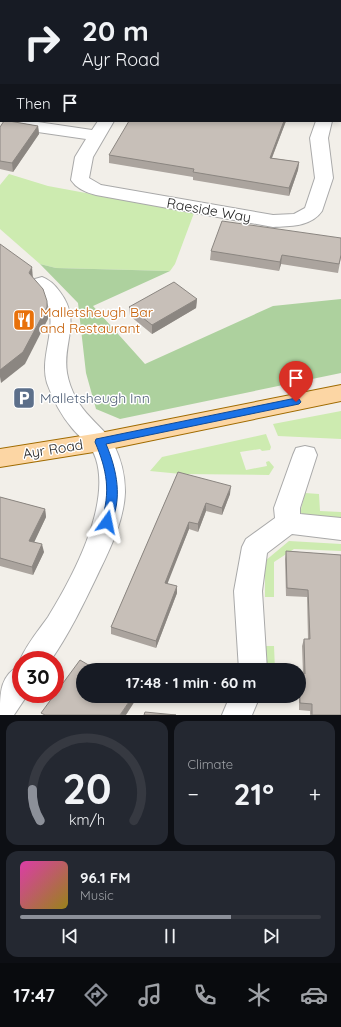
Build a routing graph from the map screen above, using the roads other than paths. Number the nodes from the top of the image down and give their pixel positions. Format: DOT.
graph roads {
  1 [pos="324,122"];
  2 [pos="17,124"];
  3 [pos="101,128"];
  4 [pos="42,284"];
  5 [pos="341,393"];
  6 [pos="100,442"];
  7 [pos="305,455"];
  8 [pos="0,458"];
  9 [pos="288,523"];
  10 [pos="341,529"];
  11 [pos="40,651"];
  12 [pos="253,663"];
  13 [pos="12,693"];
  14 [pos="242,703"];
  15 [pos="0,711"];
  16 [pos="236,715"];
  1 -- 3 [label="street, Raeside Way"];
  2 -- 3 [label="street"];
  4 -- 6 [label="street"];
  5 -- 6 [label="main road, Ayr Road"];
  6 -- 8 [label="main road, Ayr Road"];
  6 -- 11 [label="street"];
  7 -- 9 [label="street"];
  9 -- 10 [label="street"];
  9 -- 12 [label="street"];
  13 -- 15 [label="street"];
  14 -- 16 [label="street"];
}
